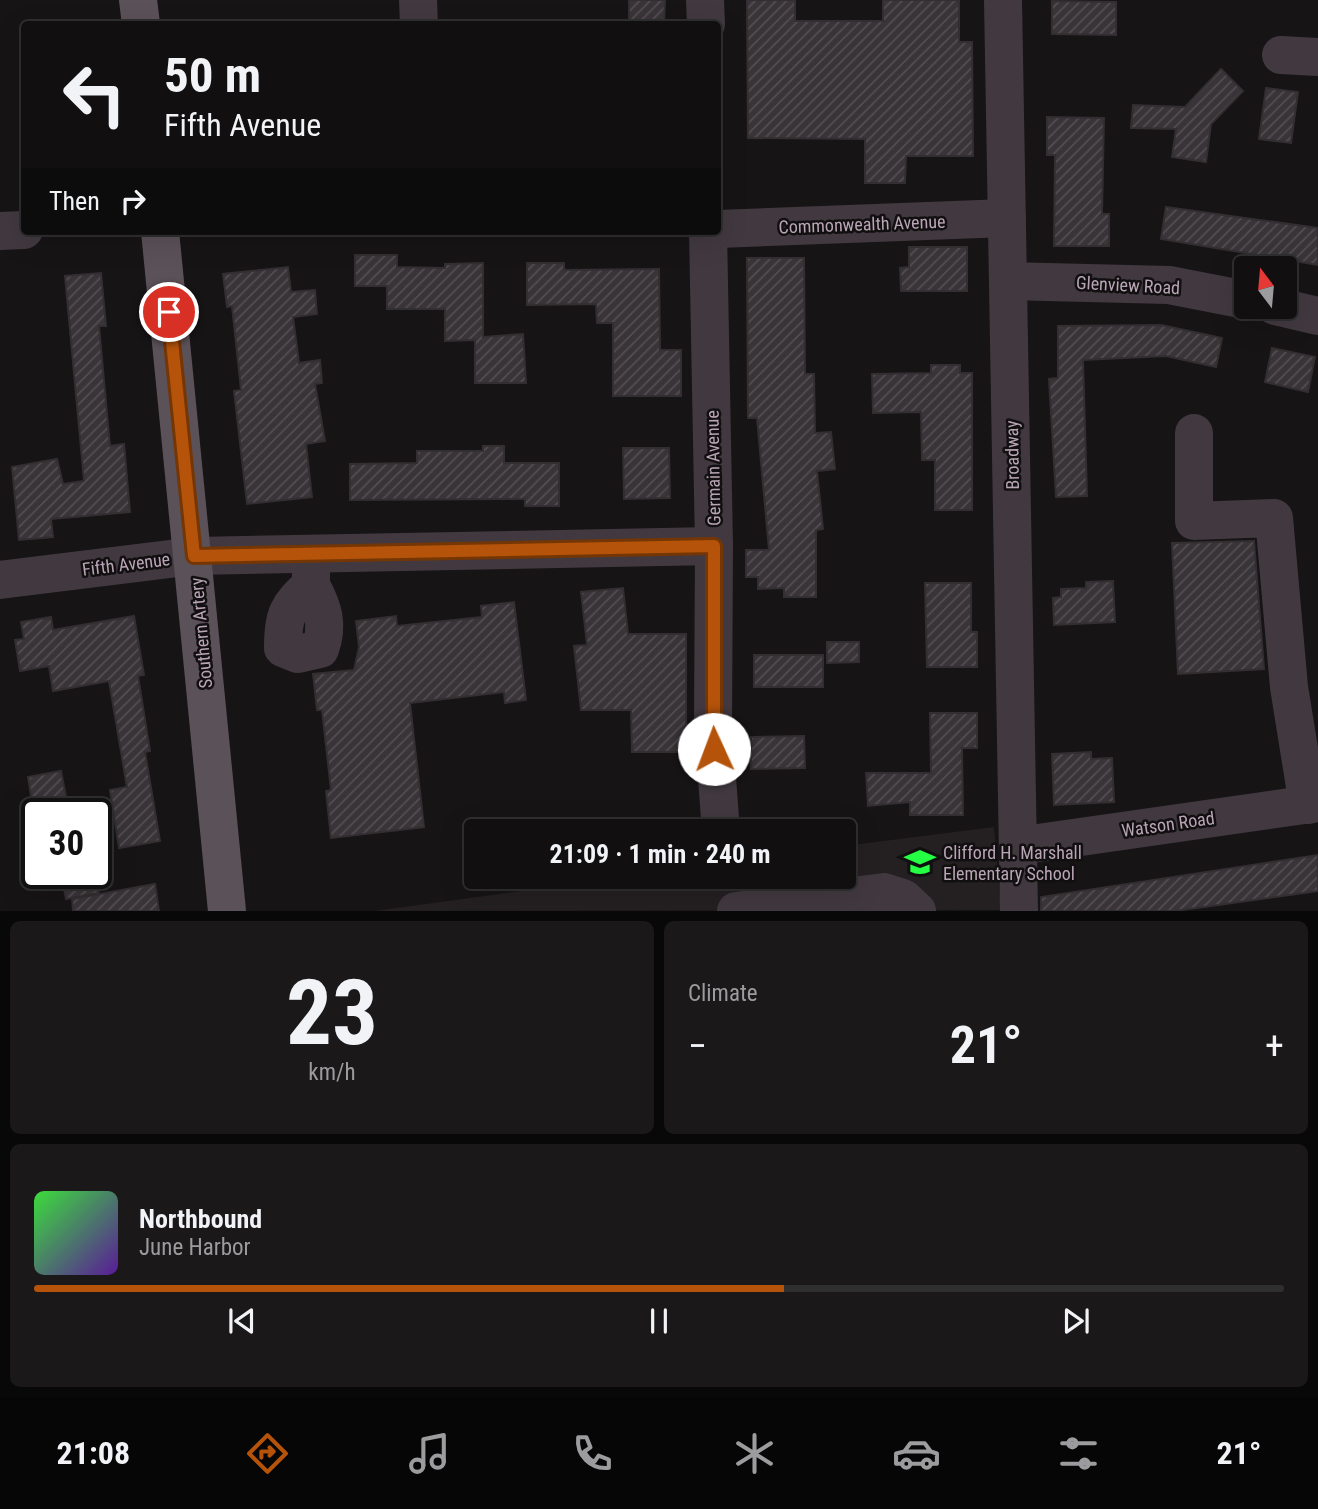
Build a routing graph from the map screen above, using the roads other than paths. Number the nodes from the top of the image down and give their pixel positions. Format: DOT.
graph roads {
  1 [pos="138,0"];
  2 [pos="418,0"];
  3 [pos="705,0"];
  4 [pos="1003,0"];
  5 [pos="141,21"];
  6 [pos="419,21"];
  7 [pos="706,21"];
  8 [pos="1007,218"];
  9 [pos="721,229"];
  10 [pos="21,230"];
  11 [pos="0,231"];
  12 [pos="160,235"];
  13 [pos="708,235"];
  14 [pos="1009,281"];
  15 [pos="1234,298"];
  16 [pos="1297,311"];
  17 [pos="1318,316"];
  18 [pos="1194,433"];
  19 [pos="714,546"];
  20 [pos="194,556"];
  21 [pos="0,580"];
  22 [pos="1313,804"];
  23 [pos="720,819"];
  24 [pos="1018,846"];
  25 [pos="227,911"];
  26 [pos="736,911"];
  27 [pos="917,911"];
  28 [pos="1019,911"];
  1 -- 5 [label="main road"];
  2 -- 6 [label="street"];
  3 -- 7 [label="street"];
  4 -- 8 [label="street, Broadway"];
  8 -- 9 [label="street, Commonwealth Avenue"];
  8 -- 14 [label="street, Broadway"];
  10 -- 11 [label="street"];
  12 -- 20 [label="main road, Southern Artery"];
  13 -- 19 [label="street, Germain Avenue"];
  14 -- 15 [label="street, Glenview Road"];
  14 -- 24 [label="street, Broadway"];
  16 -- 17 [label="street"];
  18 -- 22 [label="street"];
  19 -- 20 [label="street, Fifth Avenue"];
  19 -- 23 [label="street, Germain Avenue"];
  20 -- 21 [label="street, Fifth Avenue"];
  20 -- 25 [label="main road, Southern Artery"];
  22 -- 24 [label="street, Watson Road"];
  24 -- 28 [label="street, Broadway"];
  26 -- 27 [label="street"];
}
